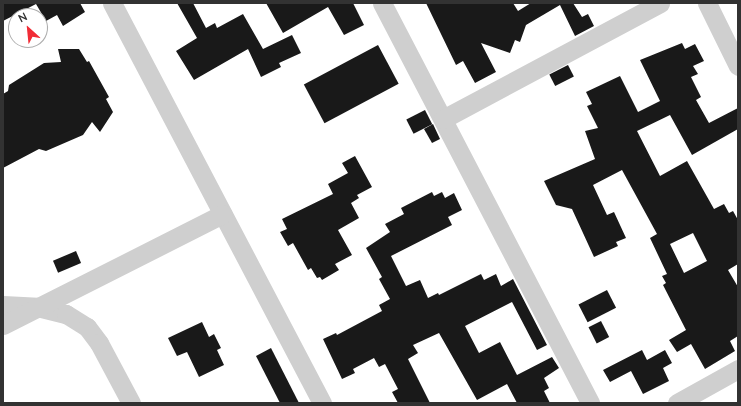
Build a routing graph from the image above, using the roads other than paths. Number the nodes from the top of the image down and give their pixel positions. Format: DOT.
graph roads {
  1 [pos="112,3"];
  2 [pos="382,3"];
  3 [pos="660,3"];
  4 [pos="707,3"];
  5 [pos="738,66"];
  6 [pos="443,119"];
  7 [pos="223,214"];
  8 [pos="3,305"];
  9 [pos="37,308"];
  10 [pos="3,325"];
  11 [pos="738,369"];
  12 [pos="131,403"];
  13 [pos="322,403"];
  14 [pos="590,403"];
  15 [pos="677,403"];
  1 -- 7 [label="street"];
  2 -- 6 [label="street"];
  3 -- 6 [label="street"];
  4 -- 5 [label="street"];
  6 -- 14 [label="street"];
  7 -- 9 [label="street"];
  7 -- 13 [label="street"];
  8 -- 9 [label="street"];
  9 -- 10 [label="street"];
  9 -- 12 [label="street"];
  11 -- 15 [label="street"];
}
